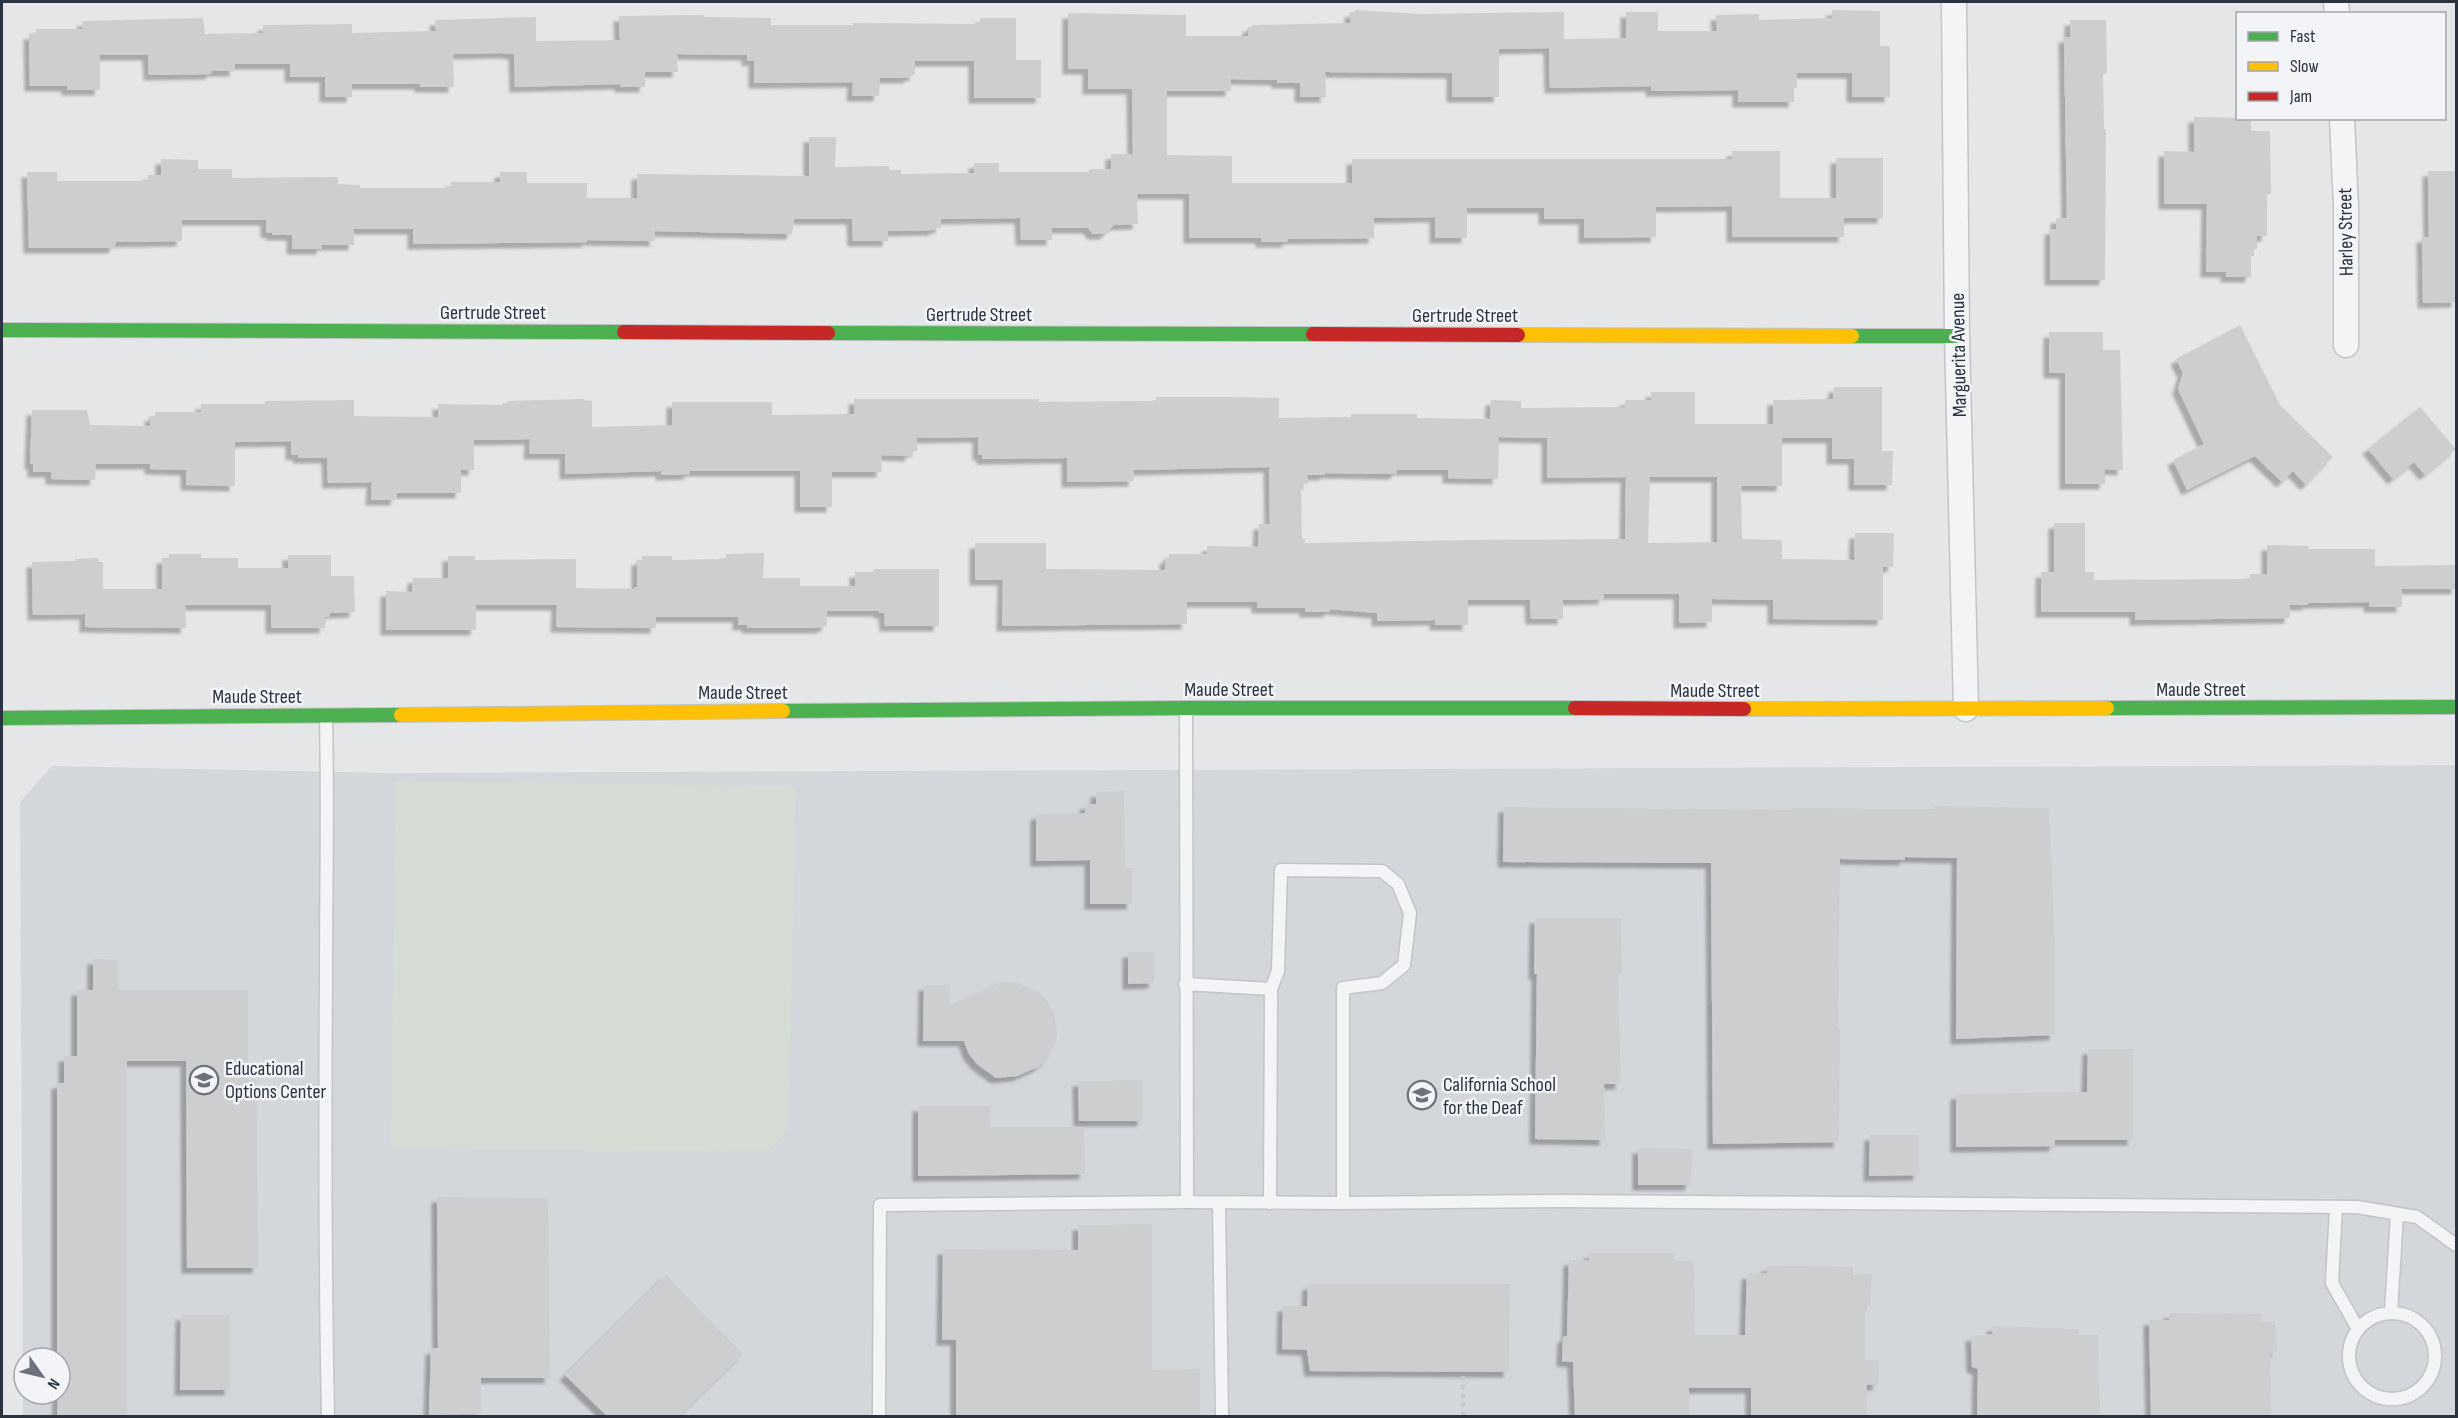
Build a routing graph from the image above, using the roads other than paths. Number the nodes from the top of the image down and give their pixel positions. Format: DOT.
graph roads {
  1 [pos="1954,2"];
  2 [pos="2342,120"];
  3 [pos="2,330"];
  4 [pos="1957,336"];
  5 [pos="2346,345"];
  6 [pos="2457,707"];
  7 [pos="1186,708"];
  8 [pos="1966,710"];
  9 [pos="326,715"];
  10 [pos="2,718"];
  11 [pos="1185,984"];
  12 [pos="1271,989"];
  13 [pos="1187,1202"];
  14 [pos="1220,1203"];
  15 [pos="1270,1203"];
  16 [pos="1343,1203"];
  17 [pos="2336,1207"];
  18 [pos="2397,1214"];
  19 [pos="2457,1245"];
  20 [pos="2391,1312"];
  21 [pos="2358,1329"];
  22 [pos="328,1416"];
  23 [pos="879,1416"];
  24 [pos="1222,1416"];
  1 -- 4 [label="street, Marguerita Avenue"];
  2 -- 5 [label="street, Harley Street"];
  3 -- 4 [label="street, Gertrude Street"];
  4 -- 8 [label="street, Marguerita Avenue"];
  6 -- 8 [label="street, Maude Street"];
  7 -- 8 [label="street, Maude Street"];
  7 -- 9 [label="street, Maude Street"];
  7 -- 11 [label="lane"];
  9 -- 10 [label="street, Maude Street"];
  9 -- 22 [label="lane"];
  11 -- 12 [label="lane"];
  11 -- 13 [label="lane"];
  12 -- 15 [label="lane"];
  12 -- 16 [label="lane"];
  13 -- 14 [label="lane"];
  13 -- 23 [label="lane"];
  14 -- 15 [label="lane"];
  14 -- 24 [label="lane"];
  15 -- 16 [label="lane"];
  16 -- 17 [label="lane"];
  17 -- 18 [label="lane"];
  17 -- 21 [label="lane"];
  18 -- 19 [label="lane"];
  18 -- 20 [label="lane"];
  20 -- 21 [label="lane"];
  20 -- 21 [label="lane"];
}
